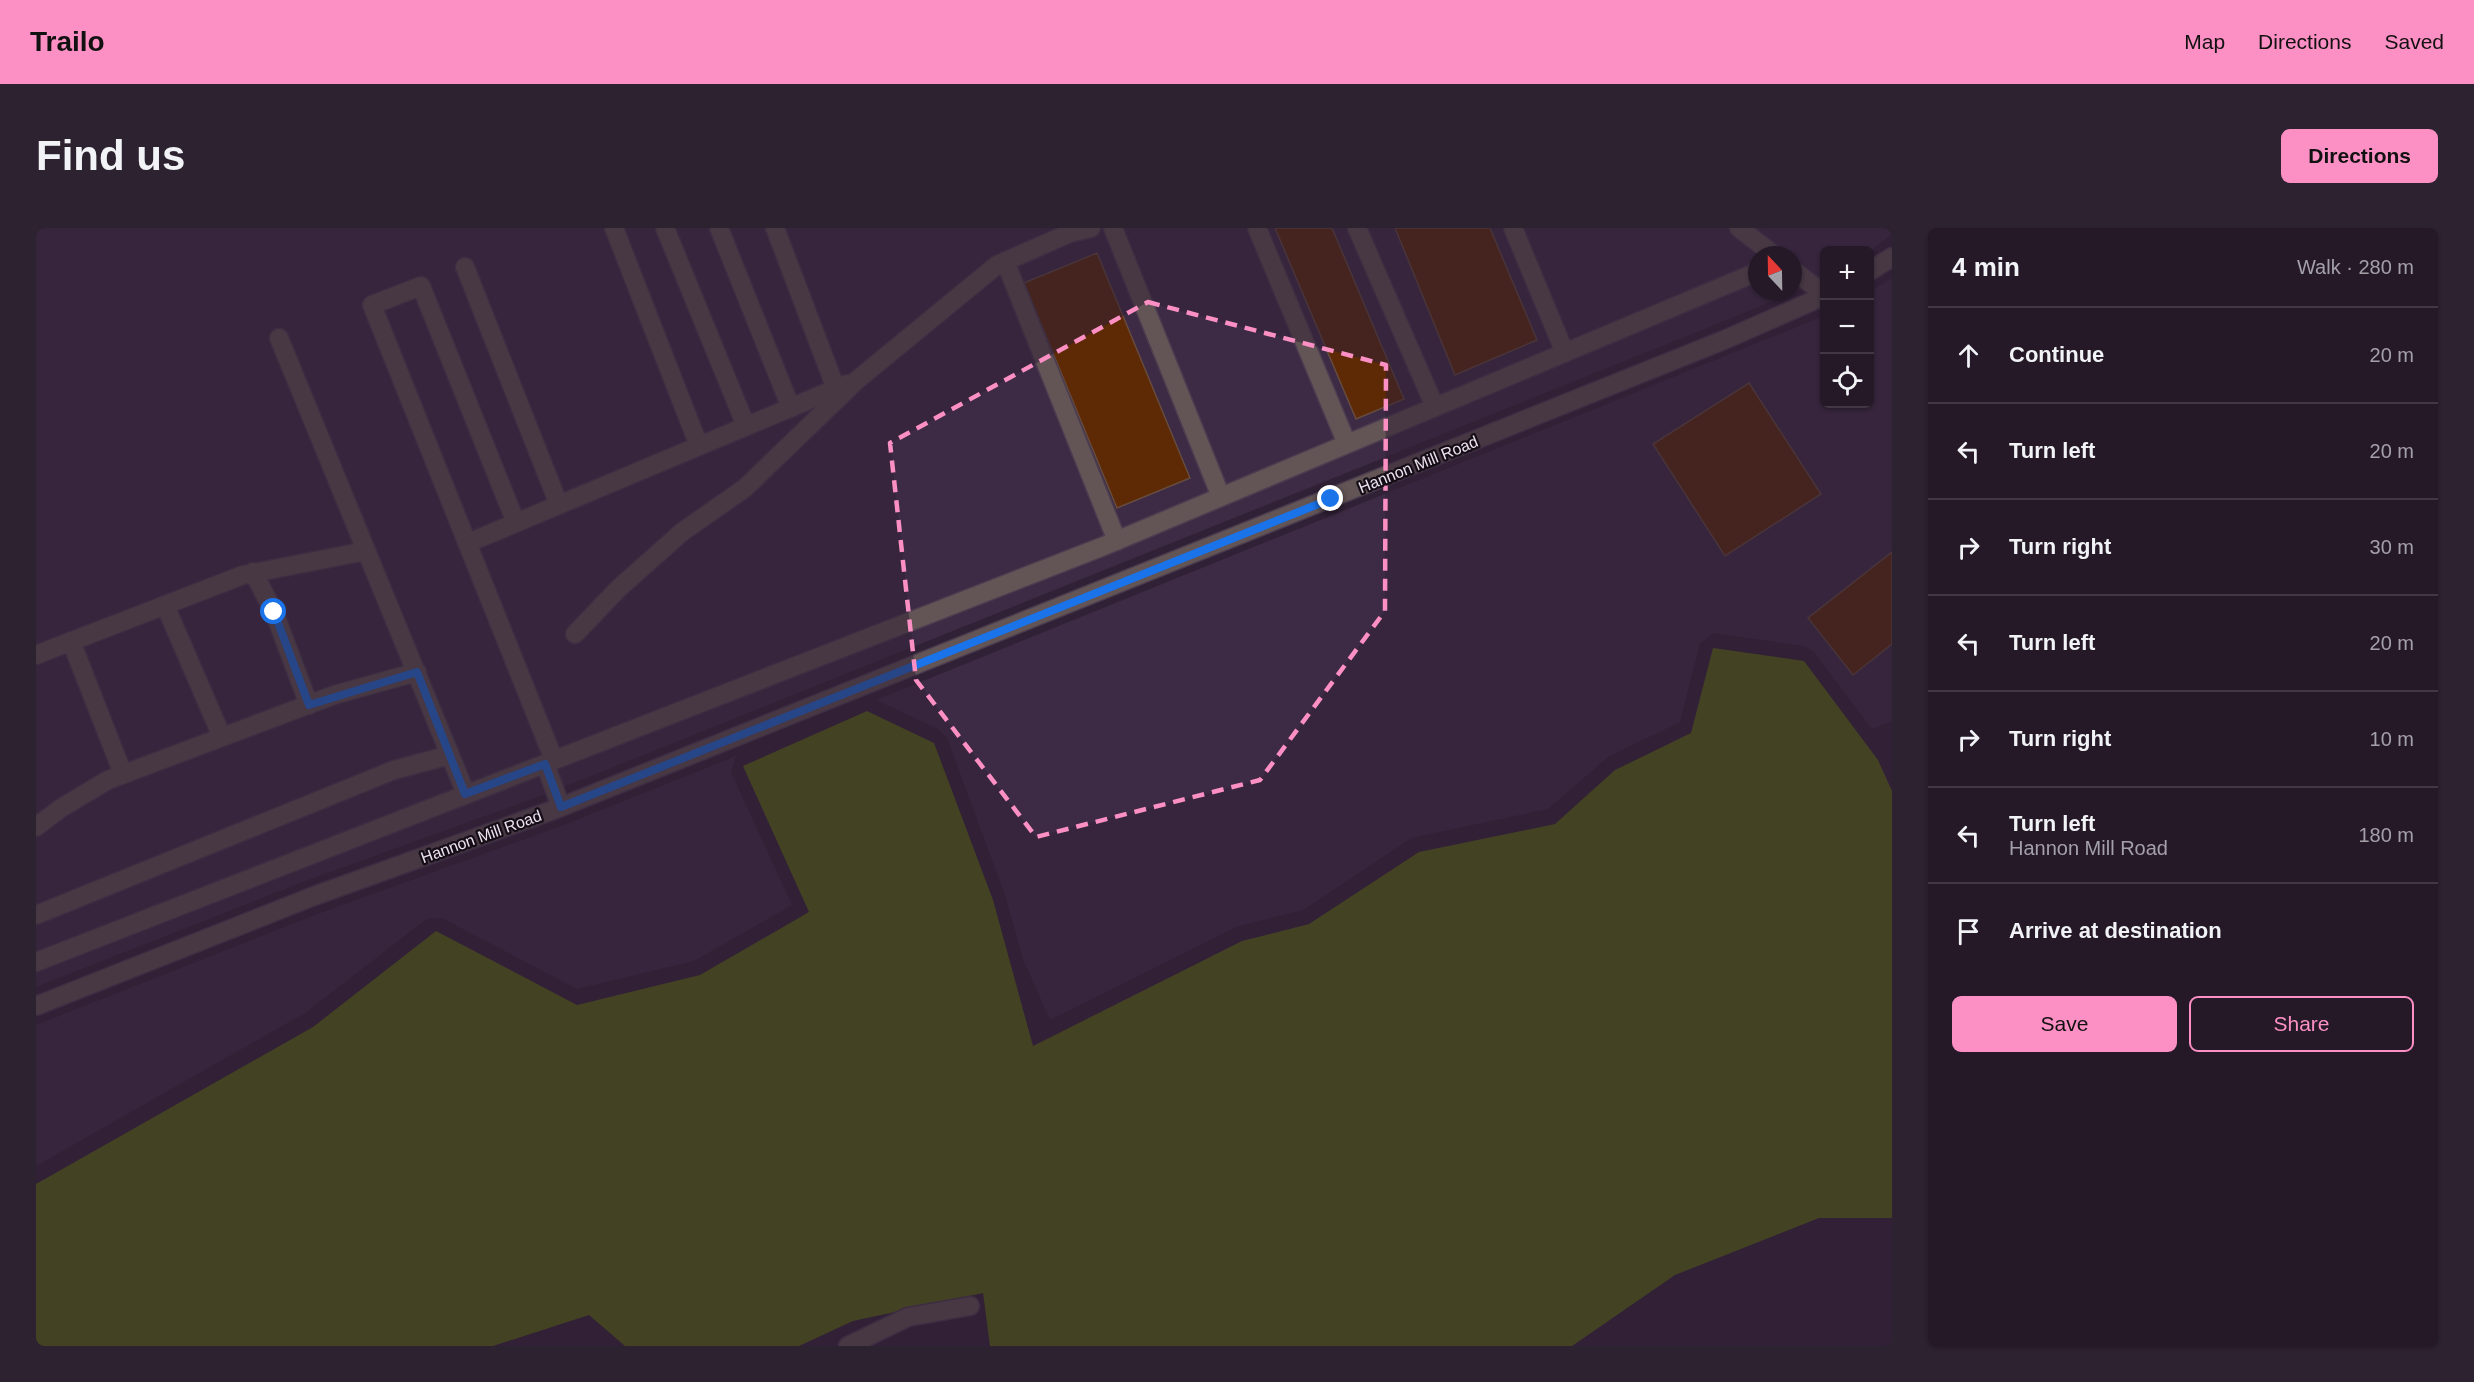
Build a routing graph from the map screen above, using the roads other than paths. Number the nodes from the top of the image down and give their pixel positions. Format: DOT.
graph roads {
  1 [pos="614,228"];
  2 [pos="665,228"];
  3 [pos="719,228"];
  4 [pos="774,228"];
  5 [pos="1091,228"];
  6 [pos="1113,228"];
  7 [pos="1257,228"];
  8 [pos="1357,228"];
  9 [pos="1514,228"];
  10 [pos="1739,228"];
  11 [pos="1762,246"];
  12 [pos="1892,257"];
  13 [pos="1005,261"];
  14 [pos="465,267"];
  15 [pos="1874,268"];
  16 [pos="1748,276"];
  17 [pos="1802,277"];
  18 [pos="1820,292"];
  19 [pos="1820,297"];
  20 [pos="279,338"];
  21 [pos="1565,353"];
  22 [pos="857,380"];
  23 [pos="836,389"];
  24 [pos="1436,407"];
  25 [pos="791,408"];
  26 [pos="746,426"];
  27 [pos="1347,444"];
  28 [pos="699,446"];
  29 [pos="1221,497"];
  30 [pos="559,505"];
  31 [pos="516,523"];
  32 [pos="1117,541"];
  33 [pos="468,543"];
  34 [pos="366,551"];
  35 [pos="253,573"];
  36 [pos="165,605"];
  37 [pos="575,633"];
  38 [pos="71,641"];
  39 [pos="36,655"];
  40 [pos="417,672"];
  41 [pos="309,705"];
  42 [pos="222,737"];
  43 [pos="450,755"];
  44 [pos="550,762"];
  45 [pos="123,774"];
  46 [pos="465,794"];
  47 [pos="561,807"];
  48 [pos="36,827"];
  49 [pos="36,915"];
  50 [pos="37,957"];
  51 [pos="36,1006"];
  52 [pos="970,1306"];
  53 [pos="848,1346"];
  1 -- 28 [label="street"];
  2 -- 26 [label="street"];
  3 -- 25 [label="street"];
  4 -- 23 [label="street"];
  5 -- 13 [label="street"];
  6 -- 29 [label="street"];
  7 -- 27 [label="street"];
  8 -- 24 [label="street"];
  9 -- 21 [label="street"];
  10 -- 11 [label="street"];
  12 -- 15 [label="street"];
  13 -- 22 [label="street"];
  13 -- 32 [label="street"];
  14 -- 30 [label="street"];
  16 -- 21 [label="street"];
  17 -- 18 [label="street"];
  19 -- 47 [label="street, Hannon Mill Road"];
  20 -- 34 [label="street"];
  21 -- 24 [label="street"];
  22 -- 23 [label="street"];
  22 -- 37 [label="street"];
  23 -- 25 [label="street"];
  24 -- 27 [label="street"];
  25 -- 26 [label="street"];
  26 -- 28 [label="street"];
  27 -- 29 [label="street"];
  28 -- 30 [label="street"];
  29 -- 32 [label="street"];
  30 -- 31 [label="street"];
  31 -- 33 [label="street"];
  31 -- 33 [label="street"];
  32 -- 44 [label="street"];
  33 -- 44 [label="street"];
  34 -- 35 [label="street"];
  34 -- 40 [label="street"];
  35 -- 36 [label="street"];
  35 -- 41 [label="street"];
  36 -- 38 [label="street"];
  36 -- 42 [label="street"];
  38 -- 39 [label="street"];
  38 -- 45 [label="street"];
  40 -- 41 [label="street"];
  40 -- 43 [label="street"];
  41 -- 42 [label="street"];
  42 -- 45 [label="street"];
  43 -- 46 [label="street"];
  43 -- 49 [label="street"];
  44 -- 46 [label="street"];
  44 -- 47 [label="street"];
  45 -- 48 [label="street"];
  46 -- 50 [label="street"];
  47 -- 51 [label="street, Hannon Mill Road"];
  52 -- 53 [label="street"];
}
